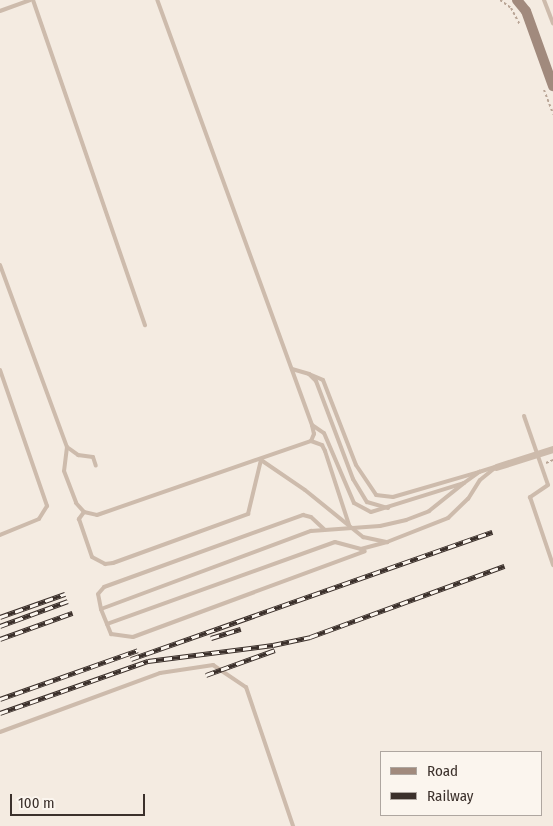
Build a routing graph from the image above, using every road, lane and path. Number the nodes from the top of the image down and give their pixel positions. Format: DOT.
graph roads {
  1 [pos="31,0"];
  2 [pos="157,0"];
  3 [pos="500,0"];
  4 [pos="517,0"];
  5 [pos="544,0"];
  6 [pos="0,11"];
  7 [pos="553,23"];
  8 [pos="523,33"];
  9 [pos="548,87"];
  10 [pos="553,114"];
  11 [pos="0,265"];
  12 [pos="145,325"];
  13 [pos="292,369"];
  14 [pos="0,370"];
  15 [pos="309,374"];
  16 [pos="524,416"];
  17 [pos="312,425"];
  18 [pos="312,441"];
  19 [pos="67,447"];
  20 [pos="553,449"];
  21 [pos="537,454"];
  22 [pos="261,460"];
  23 [pos="96,466"];
  24 [pos="496,466"];
  25 [pos="479,472"];
  26 [pos="464,483"];
  27 [pos="553,484"];
  28 [pos="548,485"];
  29 [pos="393,508"];
  30 [pos="84,512"];
  31 [pos="350,527"];
  32 [pos="324,528"];
  33 [pos="0,535"];
  34 [pos="387,542"];
  35 [pos="367,549"];
  36 [pos="553,566"];
  37 [pos="101,609"];
  38 [pos="107,624"];
  39 [pos="0,732"];
  40 [pos="293,826"];
  1 -- 6 [label="lane"];
  1 -- 12 [label="lane"];
  2 -- 13 [label="lane"];
  3 -- 8 [label="path"];
  4 -- 9 [label="street"];
  5 -- 7 [label="lane"];
  9 -- 10 [label="path"];
  11 -- 19 [label="lane"];
  13 -- 15 [label="lane"];
  13 -- 17 [label="lane"];
  14 -- 33 [label="lane"];
  15 -- 25 [label="lane"];
  15 -- 29 [label="lane"];
  16 -- 21 [label="lane"];
  17 -- 18 [label="lane"];
  17 -- 29 [label="lane"];
  18 -- 22 [label="lane"];
  18 -- 31 [label="lane"];
  19 -- 23 [label="lane"];
  19 -- 30 [label="lane"];
  20 -- 21 [label="street"];
  21 -- 24 [label="street"];
  21 -- 28 [label="lane"];
  22 -- 30 [label="lane"];
  22 -- 30 [label="lane"];
  22 -- 31 [label="lane"];
  24 -- 25 [label="lane"];
  24 -- 34 [label="lane"];
  25 -- 26 [label="lane"];
  26 -- 29 [label="lane"];
  26 -- 31 [label="lane"];
  27 -- 28 [label="lane"];
  28 -- 36 [label="lane"];
  31 -- 32 [label="lane"];
  31 -- 34 [label="lane"];
  32 -- 37 [label="lane"];
  32 -- 37 [label="lane"];
  34 -- 35 [label="lane"];
  35 -- 38 [label="lane"];
  35 -- 38 [label="lane"];
  37 -- 38 [label="lane"];
  39 -- 40 [label="lane"];
}
